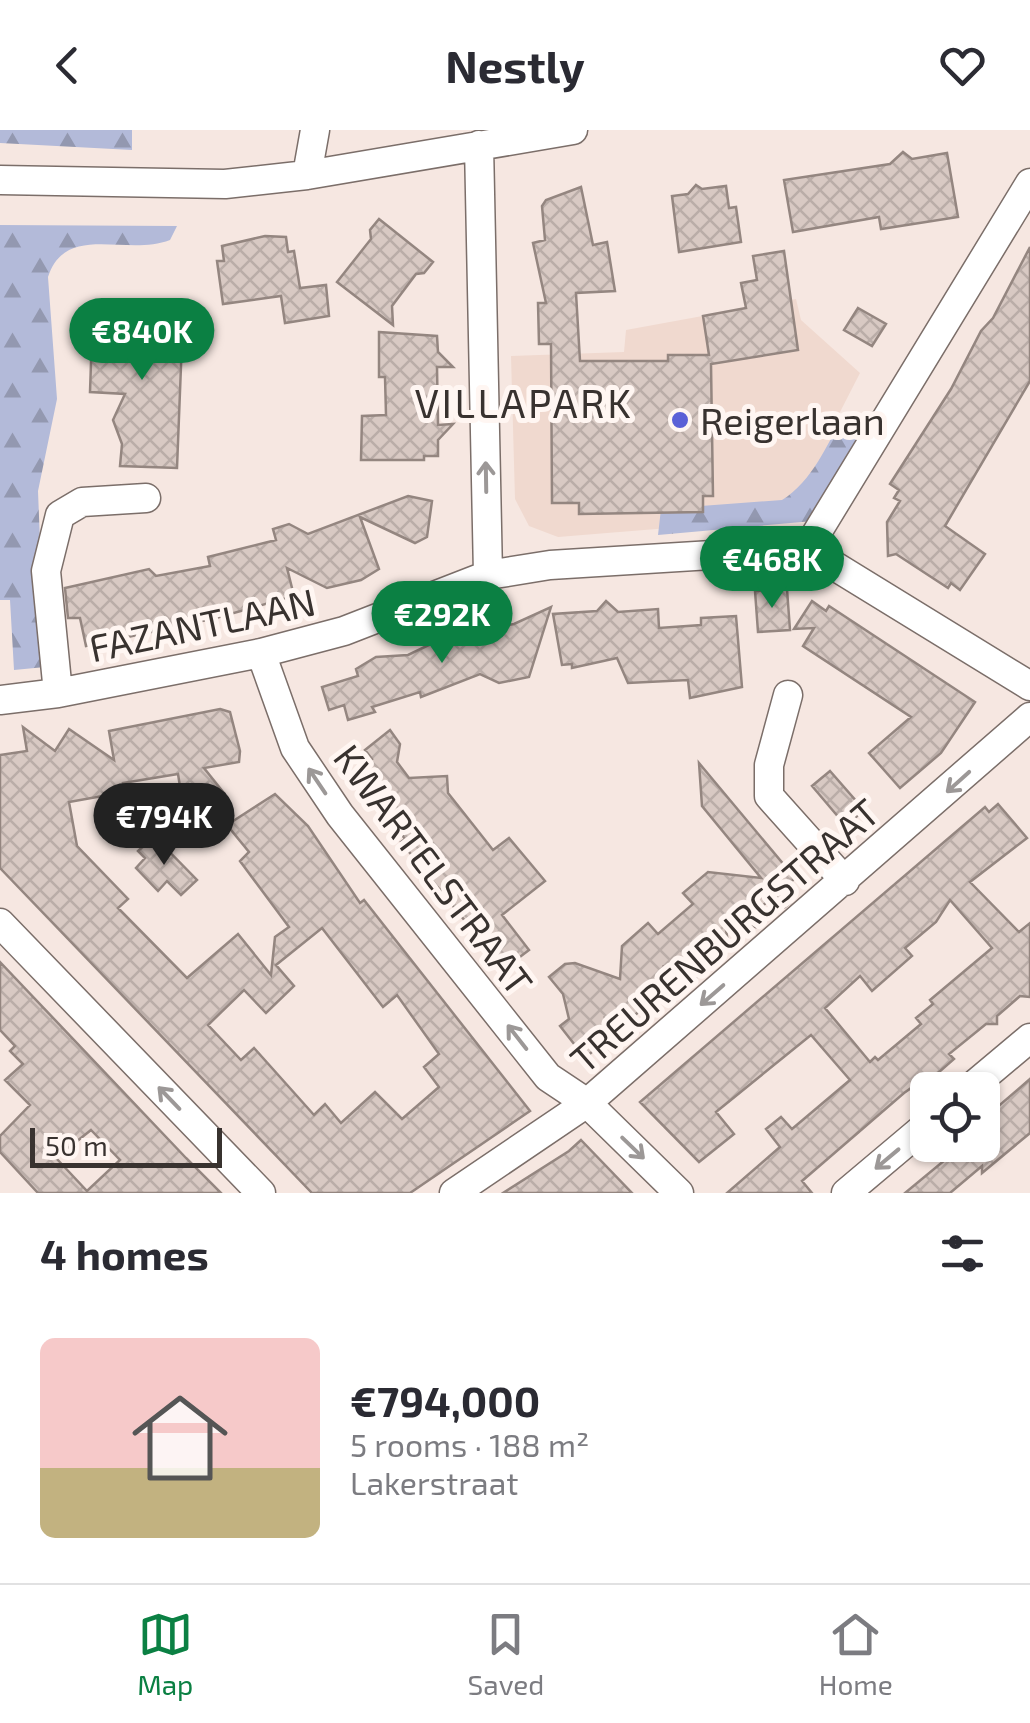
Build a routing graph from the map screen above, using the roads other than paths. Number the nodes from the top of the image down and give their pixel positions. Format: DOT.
graph roads {
  1 [pos="315,130"];
  2 [pos="573,130"];
  3 [pos="479,146"];
  4 [pos="306,175"];
  5 [pos="0,180"];
  6 [pos="1030,184"];
  7 [pos="146,498"];
  8 [pos="807,549"];
  9 [pos="488,575"];
  10 [pos="261,653"];
  11 [pos="1030,686"];
  12 [pos="58,693"];
  13 [pos="788,696"];
  14 [pos="0,700"];
  15 [pos="1030,717"];
  16 [pos="845,882"];
  17 [pos="0,923"];
  18 [pos="1030,1038"];
  19 [pos="989,1072"];
  20 [pos="587,1103"];
  21 [pos="910,1139"];
  22 [pos="261,1193"];
  23 [pos="454,1193"];
  24 [pos="679,1193"];
  25 [pos="846,1193"];
  1 -- 4 [label="street"];
  2 -- 3 [label="street"];
  3 -- 4 [label="street"];
  9 -- 3 [label="street, one-way"];
  4 -- 5 [label="street"];
  6 -- 8 [label="street"];
  7 -- 12 [label="street"];
  8 -- 9 [label="street, FAZANTLAAN"];
  8 -- 11 [label="street"];
  9 -- 10 [label="street, FAZANTLAAN"];
  10 -- 12 [label="street, FAZANTLAAN"];
  20 -- 10 [label="street, KWARTELSTRAAT, one-way"];
  12 -- 14 [label="street, FAZANTLAAN"];
  13 -- 16 [label="street"];
  15 -- 16 [label="street, TREURENBURGSTRAAT, one-way"];
  16 -- 20 [label="street, TREURENBURGSTRAAT, one-way"];
  22 -- 17 [label="street, one-way"];
  18 -- 19 [label="street"];
  20 -- 23 [label="street, TREURENBURGSTRAAT"];
  20 -- 24 [label="street, KWARTELSTRAAT, one-way"];
  21 -- 25 [label="street, one-way"];
}
